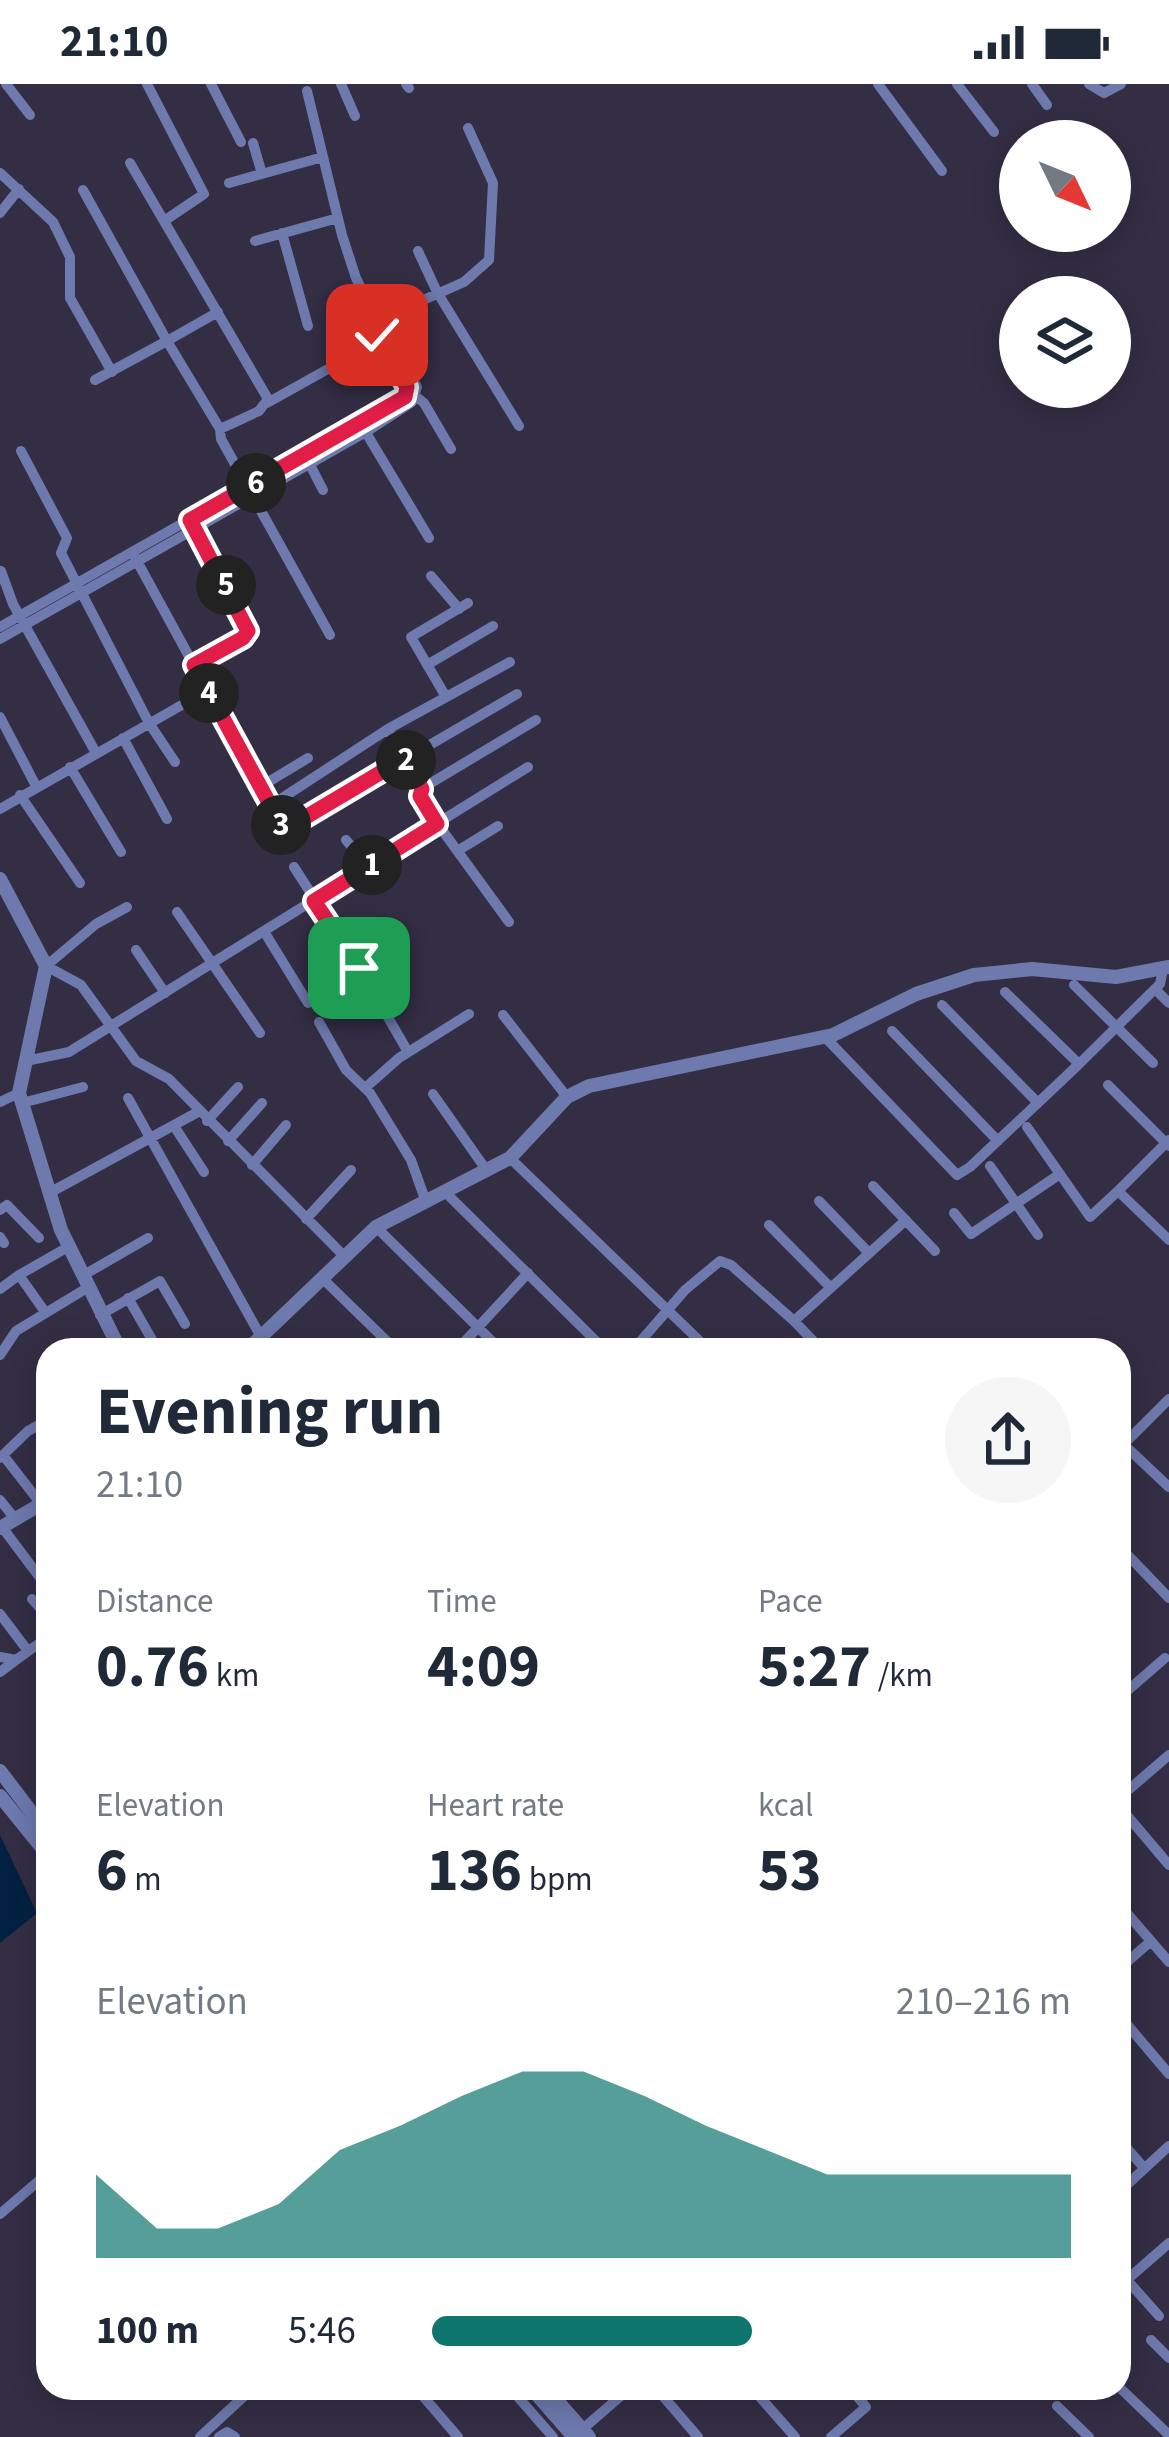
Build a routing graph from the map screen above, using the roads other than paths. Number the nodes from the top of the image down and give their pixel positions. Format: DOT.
graph roads {
  1 [pos="6,84"];
  2 [pos="147,84"];
  3 [pos="211,84"];
  4 [pos="341,84"];
  5 [pos="878,84"];
  6 [pos="957,84"];
  7 [pos="1032,84"];
  8 [pos="1089,84"];
  9 [pos="1120,84"];
  10 [pos="307,91"];
  11 [pos="1047,105"];
  12 [pos="30,115"];
  13 [pos="355,116"];
  14 [pos="468,128"];
  15 [pos="994,133"];
  16 [pos="323,157"];
  17 [pos="130,163"];
  18 [pos="942,171"];
  19 [pos="0,173"];
  20 [pos="262,174"];
  21 [pos="229,183"];
  22 [pos="19,189"];
  23 [pos="83,190"];
  24 [pos="0,212"];
  25 [pos="338,218"];
  26 [pos="164,221"];
  27 [pos="282,233"];
  28 [pos="255,241"];
  29 [pos="418,251"];
  30 [pos="437,292"];
  31 [pos="218,312"];
  32 [pos="378,323"];
  33 [pos="308,326"];
  34 [pos="380,340"];
  35 [pos="166,341"];
  36 [pos="112,372"];
  37 [pos="95,380"];
  38 [pos="412,394"];
  39 [pos="267,403"];
  40 [pos="519,427"];
  41 [pos="362,428"];
  42 [pos="220,429"];
  43 [pos="451,449"];
  44 [pos="22,451"];
  45 [pos="307,459"];
  46 [pos="323,490"];
  47 [pos="249,492"];
  48 [pos="192,524"];
  49 [pos="429,538"];
  50 [pos="134,556"];
  51 [pos="1,571"];
  52 [pos="431,576"];
  53 [pos="79,588"];
  54 [pos="22,620"];
  55 [pos="493,626"];
  56 [pos="0,627"];
  57 [pos="330,635"];
  58 [pos="0,639"];
  59 [pos="510,662"];
  60 [pos="194,665"];
  61 [pos="427,665"];
  62 [pos="208,690"];
  63 [pos="517,694"];
  64 [pos="446,698"];
  65 [pos="0,717"];
  66 [pos="536,720"];
  67 [pos="149,723"];
  68 [pos="388,729"];
  69 [pos="123,738"];
  70 [pos="96,753"];
  71 [pos="308,758"];
  72 [pos="405,758"];
  73 [pos="175,762"];
  74 [pos="528,766"];
  75 [pos="70,767"];
  76 [pos="36,786"];
  77 [pos="260,787"];
  78 [pos="422,789"];
  79 [pos="20,795"];
  80 [pos="270,806"];
  81 [pos="0,809"];
  82 [pos="167,819"];
  83 [pos="437,824"];
  84 [pos="498,826"];
  85 [pos="346,840"];
  86 [pos="459,850"];
  87 [pos="121,852"];
  88 [pos="294,867"];
  89 [pos="369,867"];
  90 [pos="0,879"];
  91 [pos="80,883"];
  92 [pos="314,901"];
  93 [pos="127,907"];
  94 [pos="177,912"];
  95 [pos="509,922"];
  96 [pos="265,933"];
  97 [pos="136,950"];
  98 [pos="212,965"];
  99 [pos="46,966"];
  100 [pos="359,968"];
  101 [pos="1166,969"];
  102 [pos="367,982"];
  103 [pos="1075,985"];
  104 [pos="1155,989"];
  105 [pos="1005,992"];
  106 [pos="165,993"];
  107 [pos="308,1003"];
  108 [pos="1169,1004"];
  109 [pos="942,1005"];
  110 [pos="469,1013"];
  111 [pos="502,1016"];
  112 [pos="319,1022"];
  113 [pos="111,1025"];
  114 [pos="1116,1027"];
  115 [pos="892,1031"];
  116 [pos="260,1034"];
  117 [pos="824,1036"];
  118 [pos="408,1052"];
  119 [pos="26,1061"];
  120 [pos="1079,1064"];
  121 [pos="1153,1064"];
  122 [pos="1108,1085"];
  123 [pos="83,1088"];
  124 [pos="238,1088"];
  125 [pos="365,1088"];
  126 [pos="433,1094"];
  127 [pos="567,1097"];
  128 [pos="20,1098"];
  129 [pos="128,1098"];
  130 [pos="0,1102"];
  131 [pos="262,1102"];
  132 [pos="1038,1103"];
  133 [pos="202,1117"];
  134 [pos="286,1125"];
  135 [pos="174,1126"];
  136 [pos="1028,1126"];
  137 [pos="152,1139"];
  138 [pos="998,1141"];
  139 [pos="228,1142"];
  140 [pos="1168,1143"];
  141 [pos="510,1158"];
  142 [pos="252,1165"];
  143 [pos="990,1166"];
  144 [pos="351,1170"];
  145 [pos="487,1171"];
  146 [pos="204,1172"];
  147 [pos="1060,1174"];
  148 [pos="873,1186"];
  149 [pos="1118,1191"];
  150 [pos="51,1192"];
  151 [pos="445,1192"];
  152 [pos="819,1201"];
  153 [pos="426,1202"];
  154 [pos="1016,1204"];
  155 [pos="0,1210"];
  156 [pos="954,1213"];
  157 [pos="307,1219"];
  158 [pos="905,1220"];
  159 [pos="769,1225"];
  160 [pos="376,1227"];
  161 [pos="1038,1235"];
  162 [pos="39,1238"];
  163 [pos="148,1238"];
  164 [pos="1169,1240"];
  165 [pos="68,1246"];
  166 [pos="935,1251"];
  167 [pos="869,1253"];
  168 [pos="344,1256"];
  169 [pos="528,1274"];
  170 [pos="20,1275"];
  171 [pos="324,1280"];
  172 [pos="85,1282"];
  173 [pos="831,1288"];
  174 [pos="0,1289"];
  175 [pos="128,1298"];
  176 [pos="45,1312"];
  177 [pos="669,1312"];
  178 [pos="100,1315"];
  179 [pos="794,1321"];
  180 [pos="184,1324"];
  181 [pos="479,1329"];
  182 [pos="261,1336"];
  183 [pos="113,1338"];
  184 [pos="151,1338"];
  185 [pos="384,1338"];
  186 [pos="470,1338"];
  187 [pos="488,1338"];
  188 [pos="593,1338"];
  189 [pos="644,1338"];
  190 [pos="696,1338"];
  191 [pos="810,1338"];
  192 [pos="0,1355"];
  193 [pos="1169,1399"];
  194 [pos="36,1430"];
  195 [pos="1131,1434"];
  196 [pos="1131,1454"];
  197 [pos="2,1457"];
  198 [pos="1169,1487"];
  199 [pos="36,1493"];
  200 [pos="0,1500"];
  201 [pos="36,1507"];
  202 [pos="6,1525"];
  203 [pos="1131,1558"];
  204 [pos="36,1570"];
  205 [pos="32,1598"];
  206 [pos="1169,1598"];
  207 [pos="36,1603"];
  208 [pos="0,1614"];
  209 [pos="36,1645"];
  210 [pos="28,1651"];
  211 [pos="0,1657"];
  212 [pos="1165,1658"];
  213 [pos="16,1660"];
  214 [pos="0,1672"];
  215 [pos="1131,1688"];
  216 [pos="1169,1755"];
  217 [pos="0,1771"];
  218 [pos="1131,1791"];
  219 [pos="0,1796"];
  220 [pos="1131,1817"];
  221 [pos="36,1818"];
  222 [pos="36,1841"];
  223 [pos="1169,1864"];
  224 [pos="1131,1918"];
  225 [pos="1151,1941"];
  226 [pos="1131,1958"];
  227 [pos="1169,1962"];
  228 [pos="1131,2029"];
  229 [pos="1169,2074"];
  230 [pos="1169,2146"];
  231 [pos="1131,2153"];
  232 [pos="1144,2168"];
  233 [pos="1131,2180"];
  234 [pos="36,2183"];
  235 [pos="0,2214"];
  236 [pos="1164,2247"];
  237 [pos="1169,2263"];
  238 [pos="1131,2274"];
  239 [pos="1131,2289"];
  240 [pos="1159,2316"];
  241 [pos="1151,2340"];
  242 [pos="1169,2358"];
  243 [pos="1131,2398"];
  244 [pos="240,2400"];
  245 [pos="426,2400"];
  246 [pos="521,2400"];
  247 [pos="544,2400"];
  248 [pos="555,2400"];
  249 [pos="617,2400"];
  250 [pos="666,2400"];
  251 [pos="763,2400"];
  252 [pos="860,2400"];
  253 [pos="1057,2406"];
  254 [pos="1169,2434"];
  255 [pos="580,2435"];
  256 [pos="200,2437"];
  257 [pos="219,2437"];
  258 [pos="235,2437"];
  259 [pos="458,2437"];
  260 [pos="553,2437"];
  261 [pos="698,2437"];
  262 [pos="795,2437"];
  263 [pos="831,2437"];
  264 [pos="1089,2437"];
  1 -- 12 [label="street"];
  2 -- 26 [label="street"];
  3 -- 20 [label="street"];
  4 -- 13 [label="street"];
  5 -- 18 [label="street"];
  6 -- 15 [label="street"];
  7 -- 11 [label="street"];
  8 -- 9 [label="street"];
  10 -- 16 [label="street"];
  14 -- 30 [label="street"];
  16 -- 20 [label="street"];
  16 -- 25 [label="street"];
  17 -- 26 [label="street"];
  19 -- 22 [label="street"];
  20 -- 21 [label="street"];
  22 -- 24 [label="street"];
  22 -- 36 [label="street"];
  23 -- 35 [label="street"];
  25 -- 27 [label="street"];
  25 -- 32 [label="street"];
  26 -- 31 [label="street"];
  27 -- 28 [label="street"];
  27 -- 33 [label="street"];
  29 -- 30 [label="street"];
  30 -- 32 [label="street"];
  30 -- 40 [label="street"];
  31 -- 35 [label="street"];
  31 -- 39 [label="street"];
  32 -- 34 [label="street"];
  32 -- 38 [label="street"];
  34 -- 38 [label="street"];
  34 -- 39 [label="street"];
  35 -- 36 [label="street"];
  35 -- 42 [label="street"];
  36 -- 37 [label="street"];
  38 -- 41 [label="street"];
  38 -- 43 [label="street"];
  39 -- 42 [label="street"];
  41 -- 45 [label="street"];
  41 -- 49 [label="street"];
  42 -- 47 [label="street"];
  44 -- 53 [label="street"];
  45 -- 46 [label="street"];
  45 -- 47 [label="street"];
  47 -- 48 [label="street"];
  47 -- 57 [label="street"];
  48 -- 50 [label="street"];
  48 -- 60 [label="street"];
  50 -- 53 [label="street"];
  50 -- 60 [label="street"];
  51 -- 54 [label="street"];
  52 -- 61 [label="street"];
  53 -- 54 [label="street"];
  53 -- 67 [label="street"];
  54 -- 56 [label="street"];
  54 -- 58 [label="street"];
  54 -- 70 [label="street"];
  55 -- 61 [label="street"];
  59 -- 64 [label="street"];
  60 -- 62 [label="street"];
  61 -- 64 [label="street"];
  62 -- 67 [label="street"];
  62 -- 77 [label="street"];
  63 -- 72 [label="street"];
  64 -- 68 [label="street"];
  65 -- 76 [label="street"];
  66 -- 78 [label="street"];
  67 -- 69 [label="street"];
  67 -- 73 [label="street"];
  68 -- 72 [label="street"];
  68 -- 80 [label="street"];
  69 -- 70 [label="street"];
  69 -- 82 [label="street"];
  70 -- 75 [label="street"];
  71 -- 77 [label="street"];
  72 -- 78 [label="street"];
  72 -- 80 [label="street"];
  74 -- 83 [label="street"];
  75 -- 76 [label="street"];
  75 -- 87 [label="street"];
  76 -- 79 [label="street"];
  77 -- 80 [label="street"];
  78 -- 83 [label="street"];
  79 -- 81 [label="street"];
  79 -- 91 [label="street"];
  83 -- 86 [label="street"];
  83 -- 89 [label="street"];
  84 -- 86 [label="street"];
  85 -- 89 [label="street"];
  86 -- 95 [label="street"];
  88 -- 92 [label="street"];
  89 -- 92 [label="street"];
  90 -- 99 [label="street"];
  92 -- 96 [label="street"];
  92 -- 100 [label="street"];
  93 -- 99 [label="street"];
  94 -- 98 [label="street"];
  96 -- 98 [label="street"];
  96 -- 107 [label="street"];
  97 -- 106 [label="street"];
  98 -- 106 [label="street"];
  98 -- 116 [label="street"];
  99 -- 113 [label="street"];
  99 -- 119 [label="street"];
  101 -- 104 [label="street"];
  101 -- 117 [label="street"];
  102 -- 118 [label="street"];
  103 -- 114 [label="street"];
  104 -- 108 [label="street"];
  104 -- 114 [label="street"];
  105 -- 120 [label="street"];
  106 -- 113 [label="street"];
  109 -- 132 [label="street"];
  110 -- 118 [label="street"];
  111 -- 127 [label="street"];
  112 -- 125 [label="street"];
  113 -- 119 [label="street"];
  113 -- 133 [label="street"];
  114 -- 120 [label="street"];
  114 -- 121 [label="street"];
  115 -- 138 [label="street"];
  117 -- 127 [label="street"];
  117 -- 138 [label="street"];
  118 -- 125 [label="street"];
  119 -- 128 [label="street"];
  120 -- 132 [label="street"];
  122 -- 140 [label="street"];
  123 -- 128 [label="street"];
  124 -- 133 [label="street"];
  125 -- 153 [label="street"];
  126 -- 145 [label="street"];
  127 -- 141 [label="street"];
  128 -- 130 [label="street"];
  128 -- 150 [label="street"];
  129 -- 137 [label="street"];
  131 -- 139 [label="street"];
  132 -- 138 [label="street"];
  133 -- 135 [label="street"];
  133 -- 139 [label="street"];
  134 -- 142 [label="street"];
  135 -- 137 [label="street"];
  135 -- 146 [label="street"];
  136 -- 147 [label="street"];
  137 -- 150 [label="street"];
  137 -- 182 [label="street"];
  139 -- 142 [label="street"];
  140 -- 149 [label="street"];
  141 -- 145 [label="street"];
  141 -- 177 [label="street"];
  142 -- 157 [label="street"];
  143 -- 154 [label="street"];
  144 -- 157 [label="street"];
  145 -- 151 [label="street"];
  147 -- 149 [label="street"];
  147 -- 154 [label="street"];
  148 -- 158 [label="street"];
  149 -- 164 [label="street"];
  150 -- 165 [label="street"];
  151 -- 153 [label="street"];
  151 -- 169 [label="street"];
  152 -- 167 [label="street"];
  153 -- 160 [label="street"];
  154 -- 156 [label="street"];
  154 -- 161 [label="street"];
  155 -- 162 [label="street"];
  157 -- 168 [label="street"];
  158 -- 166 [label="street"];
  158 -- 167 [label="street"];
  159 -- 173 [label="street"];
  160 -- 168 [label="street"];
  160 -- 181 [label="street"];
  163 -- 172 [label="street"];
  165 -- 170 [label="street"];
  165 -- 172 [label="street"];
  167 -- 173 [label="street"];
  168 -- 171 [label="street"];
  169 -- 181 [label="street"];
  169 -- 188 [label="street"];
  170 -- 174 [label="street"];
  170 -- 176 [label="street"];
  171 -- 182 [label="street"];
  171 -- 185 [label="street"];
  172 -- 176 [label="street"];
  172 -- 178 [label="street"];
  173 -- 179 [label="street"];
  175 -- 178 [label="street"];
  175 -- 180 [label="street"];
  175 -- 184 [label="street"];
  176 -- 192 [label="street"];
  177 -- 179 [label="street"];
  177 -- 189 [label="street"];
  177 -- 190 [label="street"];
  178 -- 183 [label="street"];
  179 -- 191 [label="street"];
  181 -- 186 [label="street"];
  181 -- 187 [label="street"];
  193 -- 195 [label="street"];
  194 -- 197 [label="street"];
  196 -- 198 [label="street"];
  197 -- 199 [label="street"];
  200 -- 202 [label="street"];
  201 -- 202 [label="street"];
  202 -- 204 [label="street"];
  203 -- 206 [label="street"];
  205 -- 207 [label="street"];
  208 -- 210 [label="street"];
  209 -- 210 [label="street"];
  210 -- 213 [label="street"];
  211 -- 213 [label="street"];
  212 -- 215 [label="street"];
  213 -- 214 [label="street"];
  216 -- 218 [label="street"];
  217 -- 221 [label="street"];
  219 -- 222 [label="street"];
  220 -- 223 [label="street"];
  224 -- 225 [label="street"];
  225 -- 226 [label="street"];
  225 -- 227 [label="street"];
  228 -- 229 [label="street"];
  230 -- 232 [label="street"];
  231 -- 232 [label="street"];
  232 -- 233 [label="street"];
  234 -- 235 [label="street"];
  236 -- 237 [label="street"];
  236 -- 238 [label="street"];
  239 -- 240 [label="street"];
  241 -- 242 [label="street"];
  243 -- 254 [label="street"];
  244 -- 256 [label="street"];
  245 -- 259 [label="street"];
  246 -- 260 [label="street"];
  247 -- 255 [label="street"];
  248 -- 255 [label="street"];
  249 -- 255 [label="street"];
  250 -- 261 [label="street"];
  251 -- 262 [label="street"];
  252 -- 263 [label="street"];
  253 -- 264 [label="street"];
  257 -- 258 [label="street"];
}
